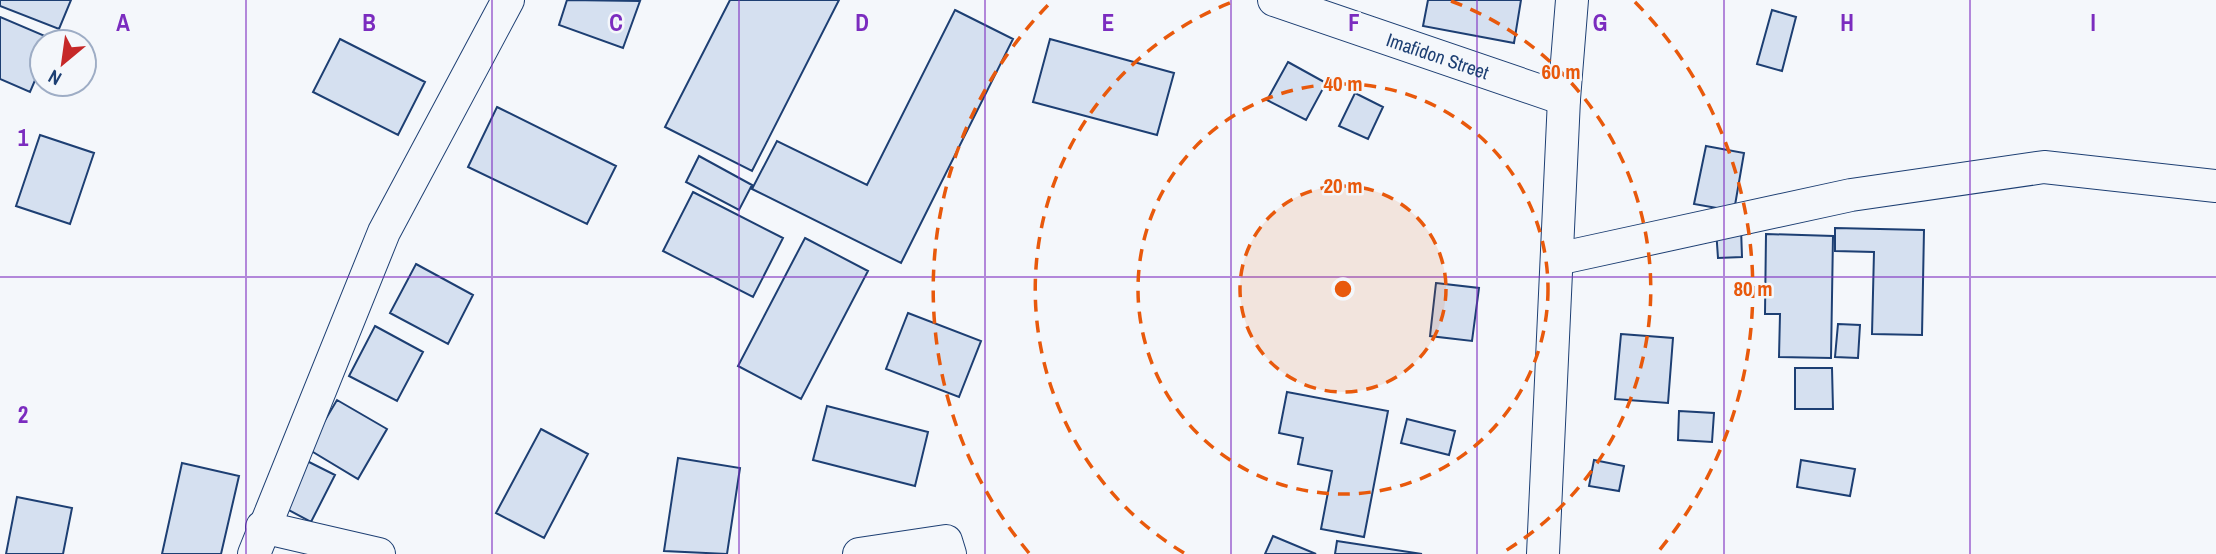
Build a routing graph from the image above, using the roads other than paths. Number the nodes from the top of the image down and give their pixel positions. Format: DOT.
graph roads {
  1 [pos="508,0"];
  2 [pos="1274,0"];
  3 [pos="1572,0"];
  4 [pos="1564,99"];
  5 [pos="2216,186"];
  6 [pos="1557,259"];
  7 [pos="258,540"];
  8 [pos="379,554"];
  9 [pos="859,554"];
  10 [pos="950,554"];
  11 [pos="1543,554"];
  1 -- 7 [label="street"];
  2 -- 4 [label="street, Imafidon Street"];
  3 -- 4 [label="street"];
  4 -- 6 [label="street"];
  5 -- 6 [label="street"];
  6 -- 11 [label="street"];
  7 -- 8 [label="street"];
  9 -- 10 [label="street"];
}
